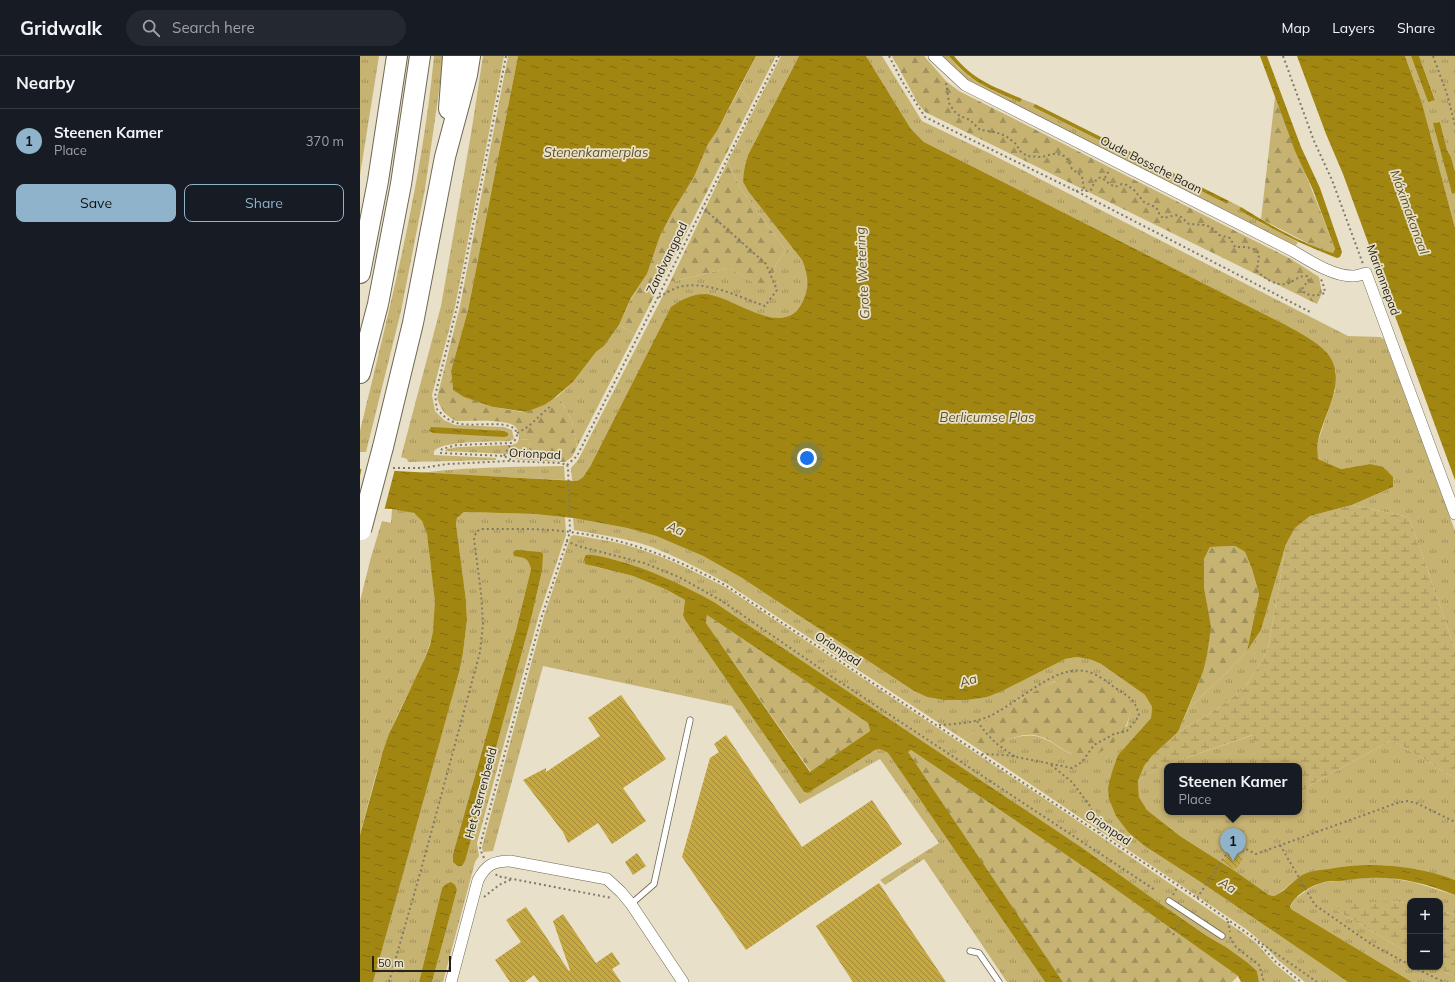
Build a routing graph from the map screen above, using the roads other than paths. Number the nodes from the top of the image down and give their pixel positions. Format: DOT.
graph roads {
  1 [pos="397,56"];
  2 [pos="420,56"];
  3 [pos="454,56"];
  4 [pos="470,56"];
  5 [pos="934,56"];
  6 [pos="445,157"];
  7 [pos="360,273"];
  8 [pos="1366,273"];
  9 [pos="360,373"];
  10 [pos="1455,514"];
  11 [pos="360,532"];
  12 [pos="690,720"];
  13 [pos="1169,901"];
  14 [pos="631,904"];
  15 [pos="1222,936"];
  16 [pos="970,951"];
  17 [pos="451,982"];
  18 [pos="684,982"];
  19 [pos="999,982"];
  1 -- 7 [label="highway"];
  2 -- 9 [label="highway"];
  3 -- 6 [label="highway"];
  4 -- 6 [label="highway"];
  5 -- 8 [label="street, Oude Bossche Baan"];
  6 -- 11 [label="highway, bridge"];
  8 -- 10 [label="street, Mariannepad"];
  12 -- 14 [label="lane"];
  13 -- 15 [label="lane"];
  14 -- 17 [label="street"];
  14 -- 18 [label="street"];
  16 -- 19 [label="lane"];
}
